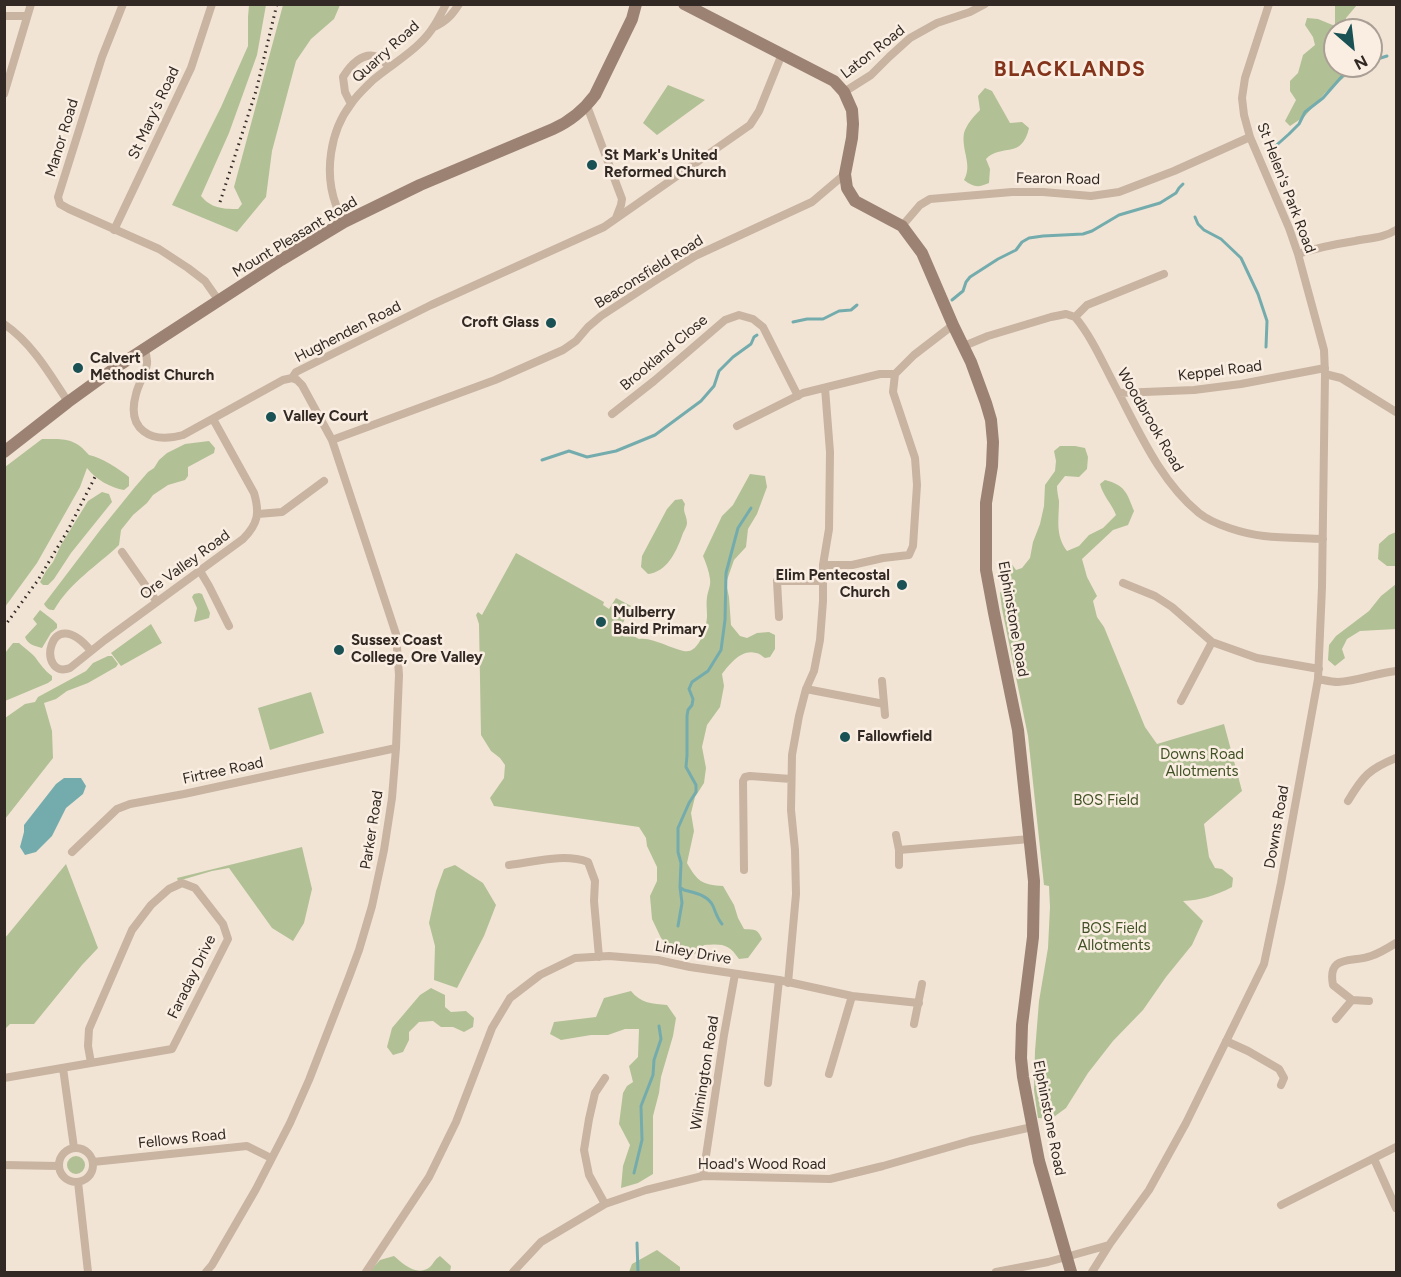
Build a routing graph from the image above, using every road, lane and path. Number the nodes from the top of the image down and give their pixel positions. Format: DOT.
graph roads {
  1 [pos="31,4"];
  2 [pos="123,4"];
  3 [pos="212,4"];
  4 [pos="447,4"];
  5 [pos="459,4"];
  6 [pos="636,4"];
  7 [pos="684,4"];
  8 [pos="985,4"];
  9 [pos="1269,4"];
  10 [pos="4,16"];
  11 [pos="27,16"];
  12 [pos="434,27"];
  13 [pos="782,54"];
  14 [pos="389,66"];
  15 [pos="844,92"];
  16 [pos="4,94"];
  17 [pos="351,104"];
  18 [pos="586,106"];
  19 [pos="1250,137"];
  20 [pos="845,174"];
  21 [pos="622,199"];
  22 [pos="643,199"];
  23 [pos="616,218"];
  24 [pos="344,222"];
  25 [pos="902,226"];
  26 [pos="114,230"];
  27 [pos="1396,230"];
  28 [pos="1298,254"];
  29 [pos="1164,274"];
  30 [pos="219,301"];
  31 [pos="1075,317"];
  32 [pos="4,324"];
  33 [pos="953,325"];
  34 [pos="964,346"];
  35 [pos="144,349"];
  36 [pos="1325,371"];
  37 [pos="895,374"];
  38 [pos="292,378"];
  39 [pos="825,388"];
  40 [pos="1119,393"];
  41 [pos="798,396"];
  42 [pos="68,402"];
  43 [pos="1396,412"];
  44 [pos="612,414"];
  45 [pos="213,419"];
  46 [pos="737,426"];
  47 [pos="332,440"];
  48 [pos="4,452"];
  49 [pos="324,481"];
  50 [pos="258,514"];
  51 [pos="1323,539"];
  52 [pos="122,552"];
  53 [pos="823,565"];
  54 [pos="200,571"];
  55 [pos="823,581"];
  56 [pos="1123,583"];
  57 [pos="157,602"];
  58 [pos="779,617"];
  59 [pos="229,626"];
  60 [pos="1212,642"];
  61 [pos="91,651"];
  62 [pos="1319,669"];
  63 [pos="1396,671"];
  64 [pos="1318,679"];
  65 [pos="882,681"];
  66 [pos="1174,688"];
  67 [pos="806,689"];
  68 [pos="1186,691"];
  69 [pos="1181,700"];
  70 [pos="884,704"];
  71 [pos="885,715"];
  72 [pos="396,748"];
  73 [pos="1396,758"];
  74 [pos="791,779"];
  75 [pos="1348,801"];
  76 [pos="896,835"];
  77 [pos="1030,839"];
  78 [pos="899,850"];
  79 [pos="72,852"];
  80 [pos="509,865"];
  81 [pos="899,865"];
  82 [pos="744,870"];
  83 [pos="1396,943"];
  84 [pos="598,957"];
  85 [pos="735,974"];
  86 [pos="784,982"];
  87 [pos="922,984"];
  88 [pos="852,996"];
  89 [pos="1352,1000"];
  90 [pos="1369,1001"];
  91 [pos="919,1003"];
  92 [pos="1336,1019"];
  93 [pos="914,1024"];
  94 [pos="1226,1041"];
  95 [pos="91,1063"];
  96 [pos="63,1068"];
  97 [pos="829,1074"];
  98 [pos="4,1078"];
  99 [pos="605,1078"];
  100 [pos="768,1083"];
  101 [pos="1281,1086"];
  102 [pos="1032,1127"];
  103 [pos="1396,1146"];
  104 [pos="74,1148"];
  105 [pos="271,1158"];
  106 [pos="1374,1159"];
  107 [pos="93,1162"];
  108 [pos="4,1165"];
  109 [pos="59,1166"];
  110 [pos="703,1176"];
  111 [pos="78,1182"];
  112 [pos="606,1204"];
  113 [pos="1281,1205"];
  114 [pos="1396,1208"];
  115 [pos="1109,1245"];
  116 [pos="1066,1257"];
  117 [pos="88,1272"];
  118 [pos="206,1272"];
  119 [pos="366,1272"];
  120 [pos="513,1272"];
  121 [pos="996,1272"];
  122 [pos="1071,1272"];
  123 [pos="1092,1272"];
  1 -- 11 [label="street"];
  2 -- 26 [label="street, Manor Road"];
  3 -- 26 [label="street, St Mary's Road"];
  4 -- 12 [label="street, Quarry Road"];
  5 -- 12 [label="street"];
  6 -- 18 [label="street, Mount Pleasant Road"];
  7 -- 13 [label="street"];
  8 -- 15 [label="street, Laton Road"];
  9 -- 19 [label="street, St Helen's Park Road"];
  10 -- 11 [label="street"];
  11 -- 16 [label="street"];
  12 -- 14 [label="street, Quarry Road"];
  13 -- 15 [label="street"];
  13 -- 22 [label="street, Hughenden Road"];
  14 -- 17 [label="street, Quarry Road"];
  14 -- 17 [label="street"];
  15 -- 20 [label="street"];
  17 -- 24 [label="street, Quarry Road"];
  18 -- 21 [label="street"];
  18 -- 24 [label="street, Mount Pleasant Road"];
  19 -- 25 [label="street, Fearon Road"];
  19 -- 28 [label="street, St Helen's Park Road"];
  20 -- 25 [label="street, Elphinstone Road"];
  20 -- 47 [label="street, Beaconsfield Road"];
  21 -- 22 [label="street"];
  21 -- 23 [label="street"];
  22 -- 23 [label="street, Hughenden Road"];
  23 -- 38 [label="street, Hughenden Road"];
  24 -- 30 [label="street, Mount Pleasant Road"];
  25 -- 33 [label="street, Elphinstone Road"];
  26 -- 30 [label="street, Manor Road"];
  27 -- 28 [label="street"];
  28 -- 36 [label="street, St Helen's Park Road"];
  29 -- 31 [label="street"];
  30 -- 35 [label="street, Mount Pleasant Road"];
  31 -- 34 [label="street"];
  31 -- 40 [label="street, Woodbrook Road"];
  32 -- 42 [label="street"];
  33 -- 34 [label="street, Elphinstone Road"];
  33 -- 37 [label="street"];
  34 -- 77 [label="street, Elphinstone Road"];
  35 -- 42 [label="street, Mount Pleasant Road"];
  35 -- 45 [label="street, Hughenden Road"];
  36 -- 40 [label="street, Keppel Road"];
  36 -- 43 [label="street"];
  36 -- 51 [label="street, Downs Road"];
  37 -- 39 [label="street"];
  37 -- 53 [label="street"];
  38 -- 45 [label="street, Hughenden Road"];
  38 -- 47 [label="street, Parker Road"];
  39 -- 41 [label="street"];
  39 -- 53 [label="street"];
  40 -- 51 [label="street, Woodbrook Road"];
  41 -- 44 [label="street, Brookland Close"];
  41 -- 46 [label="street"];
  42 -- 48 [label="street, Mount Pleasant Road"];
  45 -- 50 [label="street"];
  47 -- 72 [label="street, Parker Road"];
  49 -- 50 [label="street"];
  50 -- 54 [label="street, Ore Valley Road"];
  51 -- 62 [label="street, Downs Road"];
  52 -- 57 [label="street"];
  53 -- 55 [label="street"];
  54 -- 57 [label="street, Ore Valley Road"];
  54 -- 59 [label="street"];
  55 -- 58 [label="street"];
  55 -- 67 [label="street"];
  56 -- 60 [label="street"];
  57 -- 61 [label="street, Ore Valley Road"];
  60 -- 62 [label="street"];
  60 -- 68 [label="street"];
  61 -- 61 [label="street, Ore Valley Road"];
  62 -- 64 [label="street, Downs Road"];
  63 -- 64 [label="street"];
  64 -- 94 [label="street, Downs Road"];
  65 -- 70 [label="street"];
  66 -- 68 [label="street"];
  67 -- 70 [label="street"];
  67 -- 74 [label="street"];
  68 -- 69 [label="street"];
  70 -- 71 [label="street"];
  72 -- 79 [label="street, Firtree Road"];
  72 -- 105 [label="street, Parker Road"];
  73 -- 75 [label="street"];
  74 -- 82 [label="street"];
  74 -- 86 [label="street"];
  76 -- 78 [label="street"];
  77 -- 78 [label="street"];
  77 -- 102 [label="street, Elphinstone Road"];
  78 -- 81 [label="street"];
  80 -- 84 [label="street"];
  83 -- 89 [label="street"];
  84 -- 85 [label="street, Linley Drive"];
  84 -- 119 [label="street, Linley Drive"];
  85 -- 86 [label="street, Linley Drive"];
  85 -- 110 [label="street, Wilmington Road"];
  86 -- 88 [label="street, Linley Drive"];
  86 -- 100 [label="street"];
  87 -- 91 [label="street"];
  88 -- 91 [label="street, Linley Drive"];
  88 -- 97 [label="street"];
  89 -- 90 [label="street"];
  89 -- 92 [label="street"];
  91 -- 93 [label="street"];
  94 -- 101 [label="street"];
  94 -- 115 [label="street, Downs Road"];
  95 -- 95 [label="street, Faraday Drive"];
  95 -- 96 [label="street"];
  96 -- 98 [label="street"];
  96 -- 104 [label="street"];
  99 -- 112 [label="street"];
  102 -- 110 [label="street, Hoad's Wood Road"];
  102 -- 116 [label="street, Elphinstone Road"];
  103 -- 106 [label="street"];
  104 -- 107 [label="street"];
  104 -- 109 [label="street"];
  105 -- 107 [label="street, Fellows Road"];
  105 -- 118 [label="street, Parker Road"];
  106 -- 113 [label="street"];
  106 -- 114 [label="street"];
  107 -- 111 [label="street"];
  108 -- 109 [label="street"];
  109 -- 111 [label="street"];
  110 -- 112 [label="street, Hoad's Wood Road"];
  111 -- 117 [label="street"];
  112 -- 120 [label="street, Hoad's Wood Road"];
  115 -- 116 [label="street"];
  115 -- 123 [label="street, Downs Road"];
  116 -- 121 [label="street"];
  116 -- 122 [label="street, Elphinstone Road"];
}
